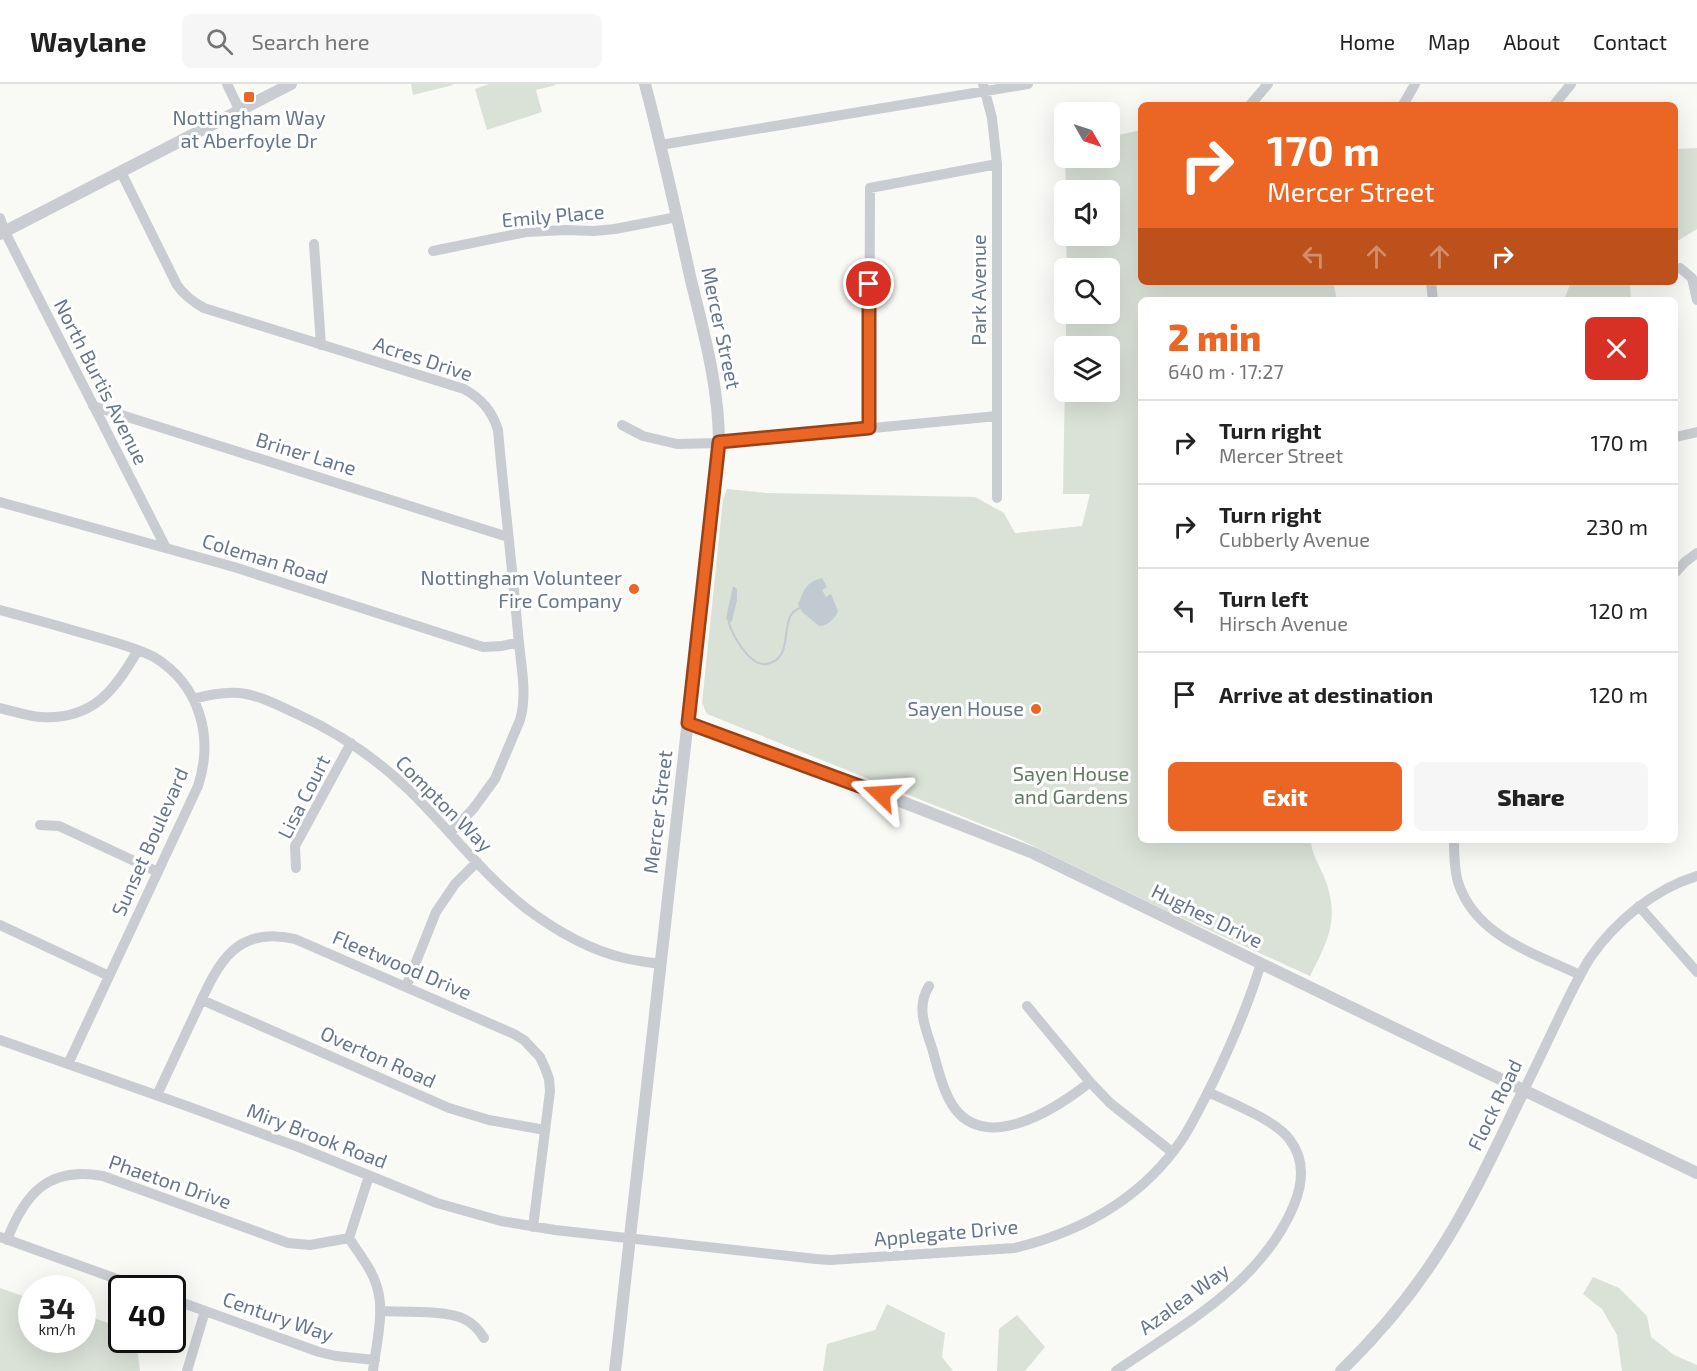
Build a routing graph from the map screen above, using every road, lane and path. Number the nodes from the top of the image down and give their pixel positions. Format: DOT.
graph roads {
  1 [pos="226,84"];
  2 [pos="291,84"];
  3 [pos="645,84"];
  4 [pos="1028,84"];
  5 [pos="1268,84"];
  6 [pos="1415,84"];
  7 [pos="1571,84"];
  8 [pos="985,88"];
  9 [pos="1253,102"];
  10 [pos="1404,102"];
  11 [pos="1556,102"];
  12 [pos="240,111"];
  13 [pos="660,145"];
  14 [pos="997,164"];
  15 [pos="121,172"];
  16 [pos="677,217"];
  17 [pos="0,218"];
  18 [pos="2,233"];
  19 [pos="314,243"];
  20 [pos="433,251"];
  21 [pos="1680,268"];
  22 [pos="1697,300"];
  23 [pos="321,345"];
  24 [pos="93,406"];
  25 [pos="997,416"];
  26 [pos="622,425"];
  27 [pos="869,428"];
  28 [pos="1697,432"];
  29 [pos="1678,437"];
  30 [pos="719,442"];
  31 [pos="997,498"];
  32 [pos="0,502"];
  33 [pos="508,537"];
  34 [pos="166,548"];
  35 [pos="1697,553"];
  36 [pos="1678,570"];
  37 [pos="0,610"];
  38 [pos="519,642"];
  39 [pos="138,650"];
  40 [pos="194,699"];
  41 [pos="0,708"];
  42 [pos="688,723"];
  43 [pos="351,743"];
  44 [pos="40,825"];
  45 [pos="450,833"];
  46 [pos="1454,843"];
  47 [pos="477,862"];
  48 [pos="296,868"];
  49 [pos="158,872"];
  50 [pos="1697,876"];
  51 [pos="1639,906"];
  52 [pos="0,926"];
  53 [pos="1261,963"];
  54 [pos="660,964"];
  55 [pos="1697,972"];
  56 [pos="1580,975"];
  57 [pos="109,976"];
  58 [pos="929,986"];
  59 [pos="406,987"];
  60 [pos="202,1000"];
  61 [pos="1027,1006"];
  62 [pos="0,1040"];
  63 [pos="68,1064"];
  64 [pos="1090,1082"];
  65 [pos="1524,1090"];
  66 [pos="1208,1092"];
  67 [pos="157,1095"];
  68 [pos="545,1130"];
  69 [pos="1173,1152"];
  70 [pos="1697,1173"];
  71 [pos="369,1176"];
  72 [pos="533,1227"];
  73 [pos="4,1238"];
  74 [pos="349,1238"];
  75 [pos="629,1238"];
  76 [pos="108,1276"];
  77 [pos="186,1304"];
  78 [pos="206,1311"];
  79 [pos="380,1311"];
  80 [pos="484,1338"];
  81 [pos="374,1366"];
  82 [pos="187,1371"];
  83 [pos="615,1371"];
  84 [pos="1116,1371"];
  85 [pos="1341,1371"];
  1 -- 12 [label="street"];
  2 -- 12 [label="street"];
  3 -- 13 [label="street, Mercer Street"];
  4 -- 8 [label="street"];
  5 -- 9 [label="street"];
  6 -- 10 [label="street"];
  7 -- 11 [label="street"];
  8 -- 13 [label="street"];
  8 -- 14 [label="street, Park Avenue"];
  12 -- 15 [label="street"];
  13 -- 16 [label="street, Mercer Street"];
  14 -- 25 [label="street, Park Avenue"];
  14 -- 27 [label="street"];
  15 -- 18 [label="street"];
  15 -- 23 [label="street, Acres Drive"];
  16 -- 20 [label="street, Emily Place"];
  16 -- 30 [label="street, Mercer Street"];
  17 -- 18 [label="street, North Burtis Avenue"];
  18 -- 24 [label="street, North Burtis Avenue"];
  19 -- 23 [label="street"];
  21 -- 22 [label="street"];
  23 -- 33 [label="street, Acres Drive"];
  24 -- 33 [label="street, Briner Lane"];
  24 -- 34 [label="street, North Burtis Avenue"];
  25 -- 27 [label="street"];
  25 -- 31 [label="street, Park Avenue"];
  26 -- 30 [label="street"];
  27 -- 30 [label="street"];
  28 -- 29 [label="street"];
  30 -- 42 [label="street, Mercer Street"];
  32 -- 34 [label="street, Coleman Road"];
  33 -- 38 [label="street, Acres Drive"];
  34 -- 38 [label="street, Coleman Road"];
  35 -- 36 [label="street"];
  37 -- 39 [label="street, Sunset Boulevard"];
  38 -- 45 [label="street, Acres Drive"];
  39 -- 40 [label="street, Sunset Boulevard"];
  39 -- 41 [label="street"];
  40 -- 43 [label="street, Compton Way"];
  40 -- 49 [label="street, Sunset Boulevard"];
  42 -- 53 [label="street, Hughes Drive"];
  42 -- 54 [label="street, Mercer Street"];
  43 -- 45 [label="street, Compton Way"];
  43 -- 48 [label="street, Lisa Court"];
  44 -- 49 [label="street"];
  45 -- 47 [label="street, Compton Way"];
  46 -- 56 [label="street"];
  47 -- 54 [label="street, Compton Way"];
  47 -- 59 [label="street"];
  49 -- 57 [label="street, Sunset Boulevard"];
  50 -- 51 [label="street, Flock Road"];
  51 -- 55 [label="street"];
  51 -- 56 [label="street, Flock Road"];
  52 -- 57 [label="street"];
  53 -- 65 [label="street, Hughes Drive"];
  53 -- 66 [label="street, Applegate Drive"];
  54 -- 75 [label="street, Mercer Street"];
  56 -- 65 [label="street, Flock Road"];
  57 -- 63 [label="street, Sunset Boulevard"];
  58 -- 64 [label="street"];
  59 -- 60 [label="street, Fleetwood Drive"];
  59 -- 68 [label="street, Fleetwood Drive"];
  60 -- 67 [label="street, Fleetwood Drive"];
  60 -- 68 [label="street, Overton Road"];
  61 -- 64 [label="street"];
  62 -- 63 [label="street, Miry Brook Road"];
  63 -- 67 [label="street, Miry Brook Road"];
  64 -- 69 [label="street"];
  65 -- 70 [label="street, Hughes Drive"];
  65 -- 85 [label="street, Flock Road"];
  66 -- 69 [label="street, Applegate Drive"];
  66 -- 84 [label="street, Azalea Way"];
  67 -- 71 [label="street, Miry Brook Road"];
  68 -- 72 [label="street, Fleetwood Drive"];
  69 -- 75 [label="street, Applegate Drive"];
  71 -- 72 [label="street, Miry Brook Road"];
  71 -- 74 [label="street"];
  72 -- 75 [label="street, Miry Brook Road"];
  73 -- 74 [label="street, Phaeton Drive"];
  73 -- 76 [label="street"];
  74 -- 79 [label="street"];
  75 -- 83 [label="street, Mercer Street"];
  77 -- 78 [label="street, Century Way"];
  78 -- 81 [label="street, Century Way"];
  78 -- 82 [label="street"];
  79 -- 80 [label="street"];
  79 -- 81 [label="street"];
}
